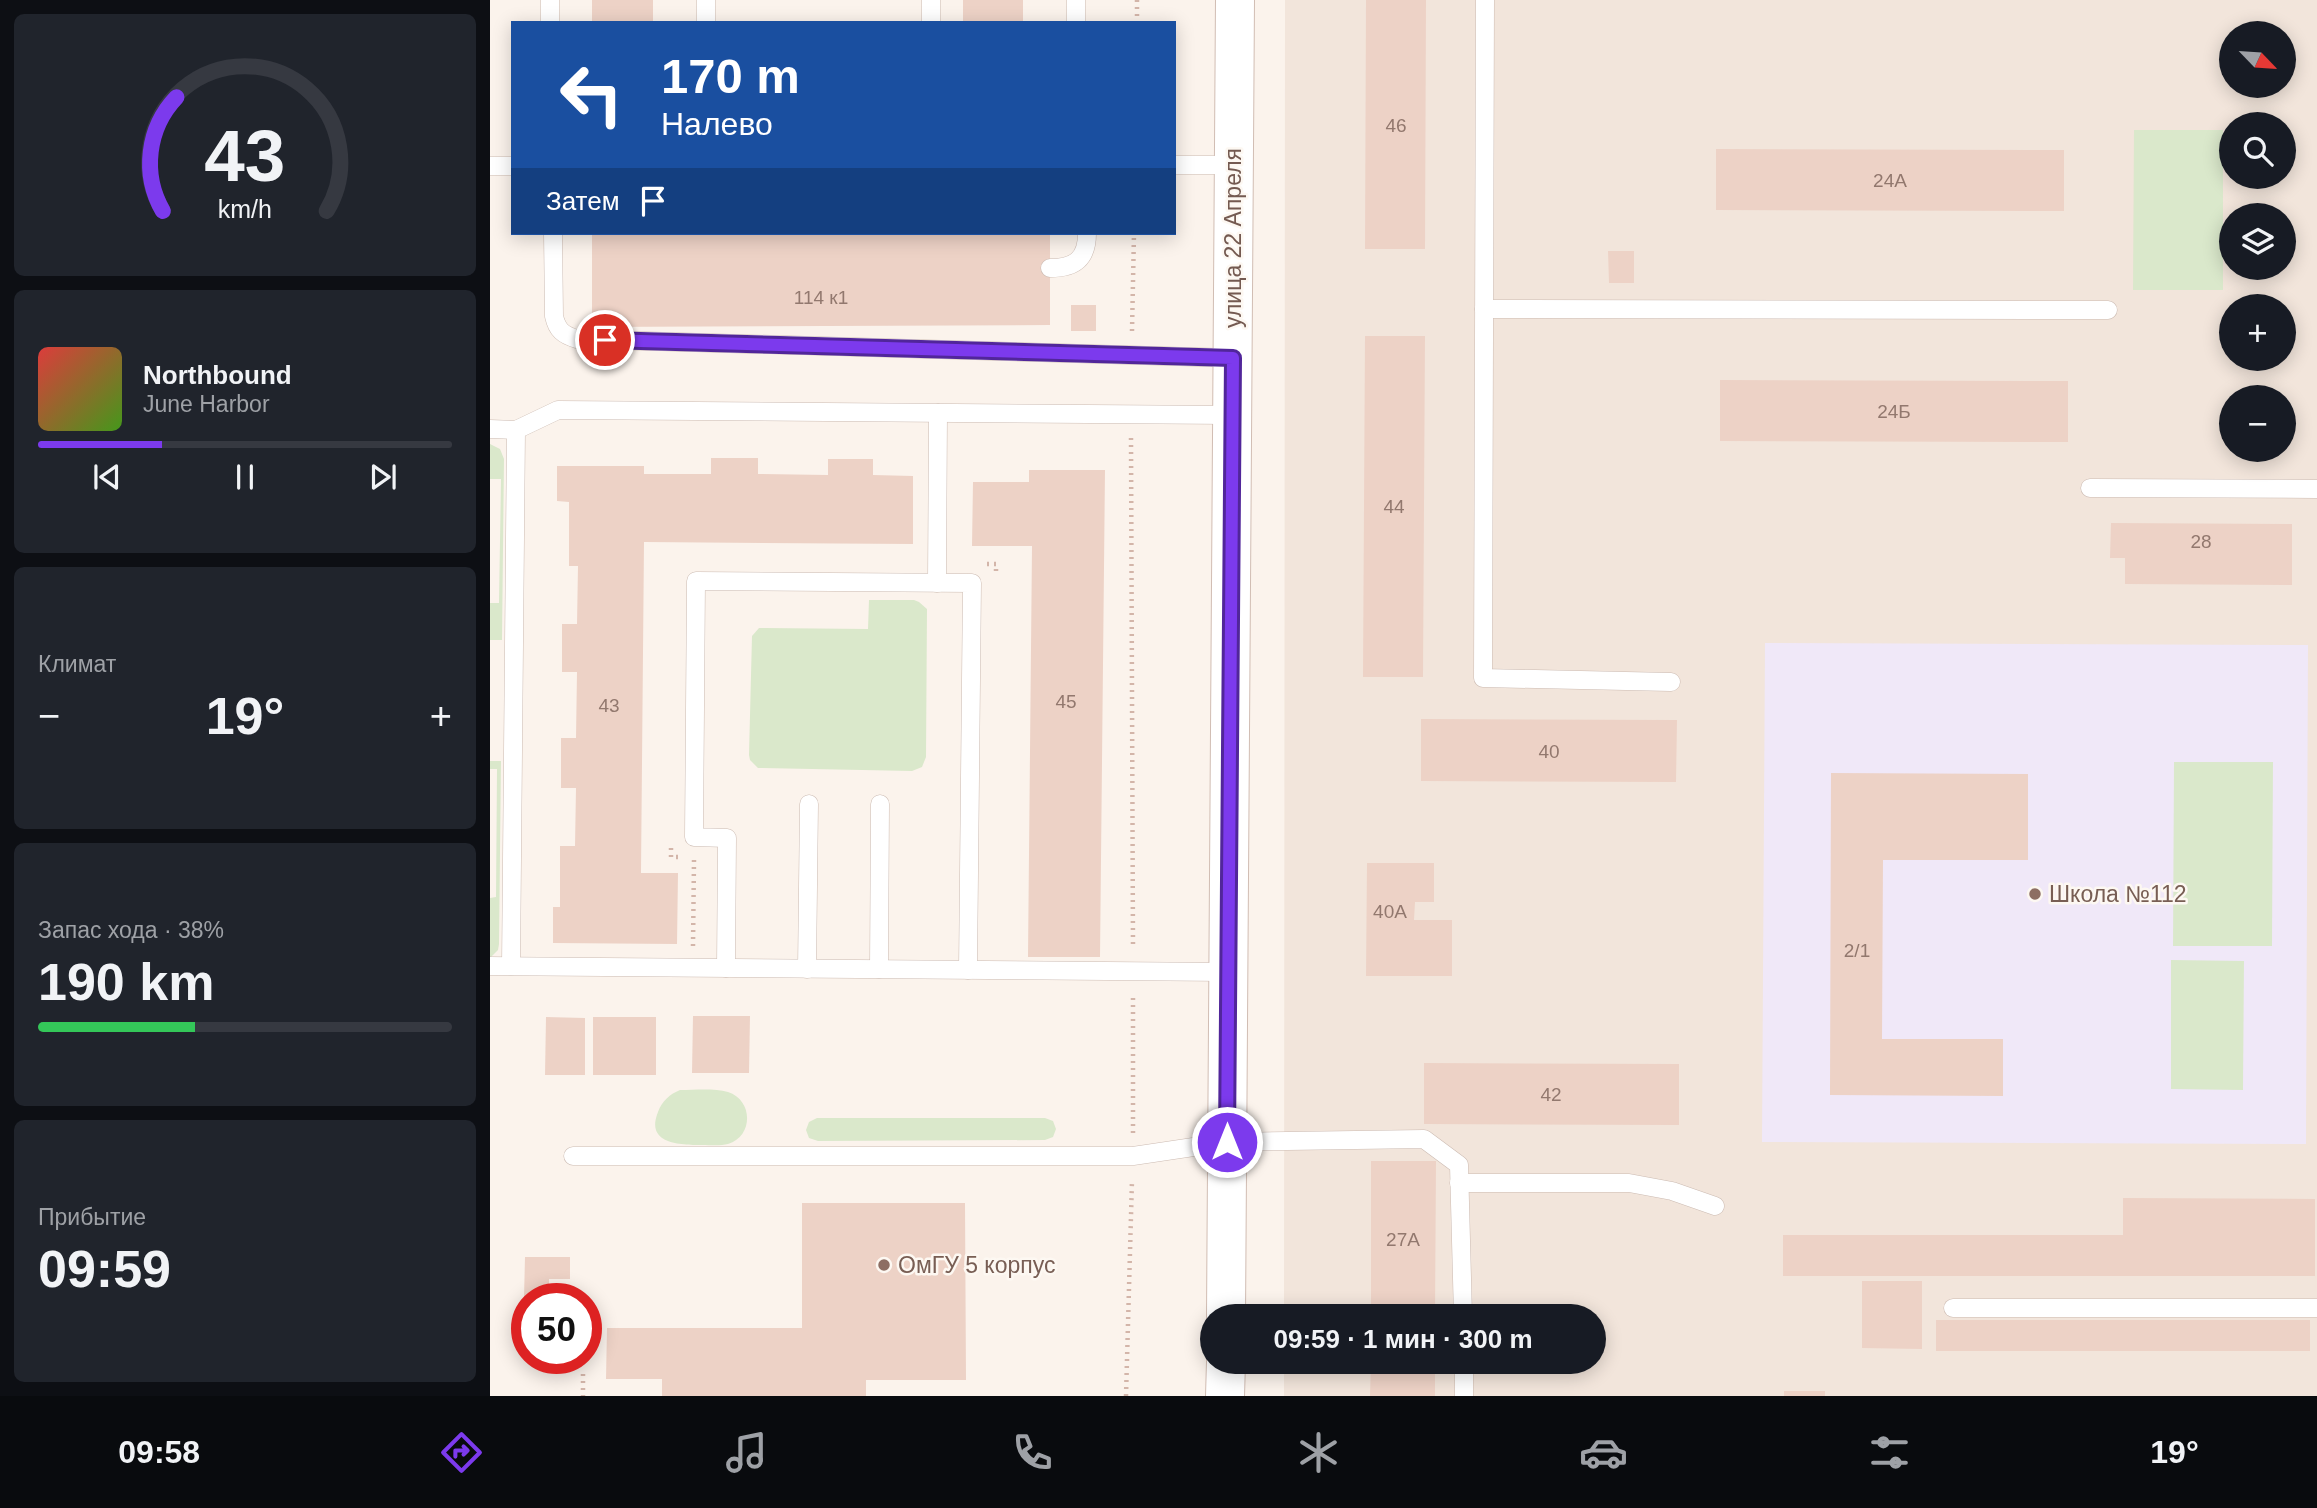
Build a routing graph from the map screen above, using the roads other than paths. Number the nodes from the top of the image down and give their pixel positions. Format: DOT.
graph roads {
  1 [pos="550,0"];
  2 [pos="706,0"];
  3 [pos="931,0"];
  4 [pos="1076,0"];
  5 [pos="1235,0"];
  6 [pos="1485,0"];
  7 [pos="550,21"];
  8 [pos="706,21"];
  9 [pos="931,21"];
  10 [pos="1076,21"];
  11 [pos="1176,165"];
  12 [pos="1234,165"];
  13 [pos="490,166"];
  14 [pos="511,166"];
  15 [pos="554,235"];
  16 [pos="1087,235"];
  17 [pos="1050,268"];
  18 [pos="1484,309"];
  19 [pos="2108,310"];
  20 [pos="1233,358"];
  21 [pos="938,413"];
  22 [pos="1232,415"];
  23 [pos="490,429"];
  24 [pos="516,430"];
  25 [pos="2090,488"];
  26 [pos="2317,489"];
  27 [pos="937,583"];
  28 [pos="1671,682"];
  29 [pos="809,804"];
  30 [pos="880,804"];
  31 [pos="490,966"];
  32 [pos="511,966"];
  33 [pos="726,968"];
  34 [pos="807,969"];
  35 [pos="879,969"];
  36 [pos="968,970"];
  37 [pos="1228,972"];
  38 [pos="1227,1142"];
  39 [pos="573,1156"];
  40 [pos="1459,1183"];
  41 [pos="1715,1206"];
  42 [pos="1226,1304"];
  43 [pos="1462,1304"];
  44 [pos="1953,1308"];
  45 [pos="2317,1308"];
  46 [pos="1226,1374"];
  47 [pos="1464,1374"];
  48 [pos="1225,1396"];
  49 [pos="1464,1396"];
  1 -- 7 [label="lane"];
  2 -- 8 [label="lane"];
  3 -- 9 [label="lane"];
  4 -- 10 [label="lane"];
  5 -- 12 [label="main road, улица 22 Апреля"];
  6 -- 18 [label="lane"];
  11 -- 12 [label="lane"];
  12 -- 20 [label="main road, улица 22 Апреля"];
  13 -- 14 [label="lane"];
  15 -- 20 [label="lane"];
  16 -- 17 [label="lane"];
  18 -- 19 [label="lane"];
  18 -- 28 [label="lane"];
  20 -- 22 [label="main road, улица 22 Апреля"];
  21 -- 22 [label="lane"];
  21 -- 24 [label="lane"];
  21 -- 27 [label="lane"];
  22 -- 37 [label="main road, улица 22 Апреля"];
  23 -- 24 [label="lane"];
  24 -- 32 [label="lane"];
  25 -- 26 [label="lane"];
  27 -- 33 [label="lane"];
  27 -- 36 [label="lane"];
  29 -- 34 [label="lane"];
  30 -- 35 [label="lane"];
  31 -- 32 [label="lane"];
  32 -- 33 [label="lane"];
  33 -- 34 [label="lane"];
  34 -- 35 [label="lane"];
  35 -- 36 [label="lane"];
  36 -- 37 [label="lane"];
  37 -- 38 [label="main road, улица 22 Апреля"];
  38 -- 39 [label="lane"];
  38 -- 40 [label="lane"];
  38 -- 42 [label="main road, улица 22 Апреля"];
  40 -- 41 [label="lane"];
  40 -- 43 [label="lane"];
  44 -- 45 [label="lane"];
  46 -- 48 [label="main road"];
  47 -- 49 [label="lane"];
}
